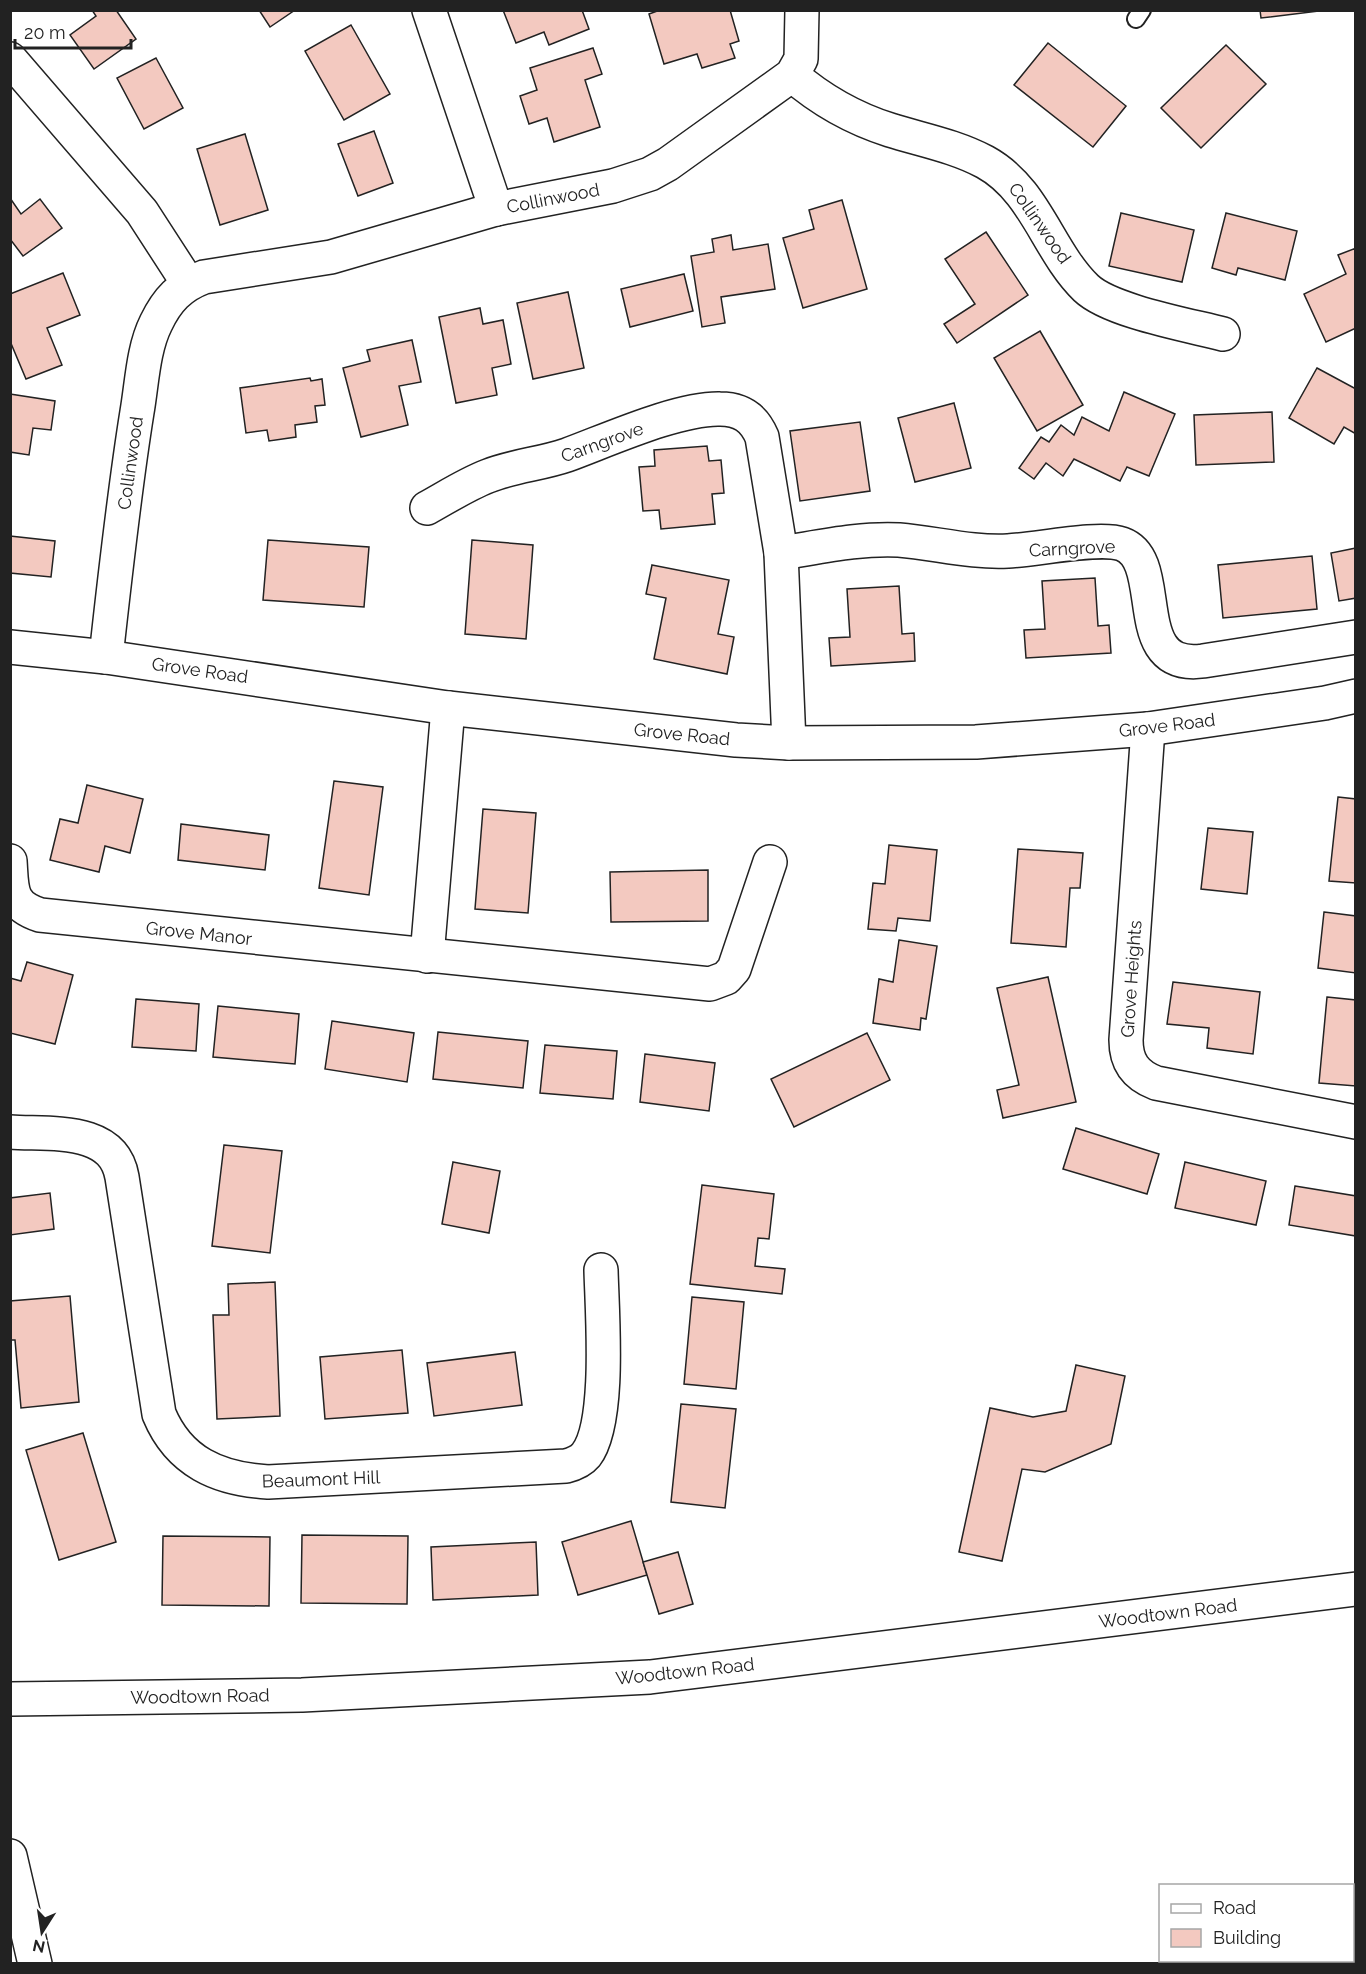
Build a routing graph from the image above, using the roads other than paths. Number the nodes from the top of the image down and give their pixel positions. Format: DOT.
graph roads {
  1 [pos="429,10"];
  2 [pos="802,10"];
  3 [pos="10,59"];
  4 [pos="792,75"];
  5 [pos="496,208"];
  6 [pos="188,283"];
  7 [pos="1223,334"];
  8 [pos="427,508"];
  9 [pos="781,553"];
  10 [pos="1356,637"];
  11 [pos="10,647"];
  12 [pos="106,657"];
  13 [pos="1356,696"];
  14 [pos="448,708"];
  15 [pos="1148,729"];
  16 [pos="789,743"];
  17 [pos="10,861"];
  18 [pos="770,862"];
  19 [pos="427,956"];
  20 [pos="1356,1122"];
  21 [pos="10,1132"];
  22 [pos="601,1270"];
  23 [pos="1356,1589"];
  24 [pos="10,1698"];
  25 [pos="10,1856"];
  26 [pos="35,1964"];
  1 -- 5 [label="street, Collinwood"];
  2 -- 4 [label="street"];
  3 -- 6 [label="street"];
  4 -- 5 [label="street, Collinwood"];
  4 -- 7 [label="street, Collinwood"];
  5 -- 6 [label="street, Collinwood"];
  6 -- 12 [label="street, Collinwood"];
  8 -- 9 [label="street, Carngrove"];
  9 -- 10 [label="street, Carngrove"];
  9 -- 16 [label="street, Carngrove"];
  11 -- 12 [label="street, Grove Road"];
  12 -- 14 [label="street, Grove Road"];
  13 -- 15 [label="street, Grove Road"];
  14 -- 16 [label="street, Grove Road"];
  14 -- 19 [label="street"];
  15 -- 16 [label="street, Grove Road"];
  15 -- 20 [label="street, Grove Heights"];
  17 -- 19 [label="street, Grove Manor"];
  18 -- 19 [label="street, Grove Manor"];
  21 -- 22 [label="street, Beaumont Hill"];
  23 -- 24 [label="street, Woodtown Road"];
  25 -- 26 [label="street"];
}
